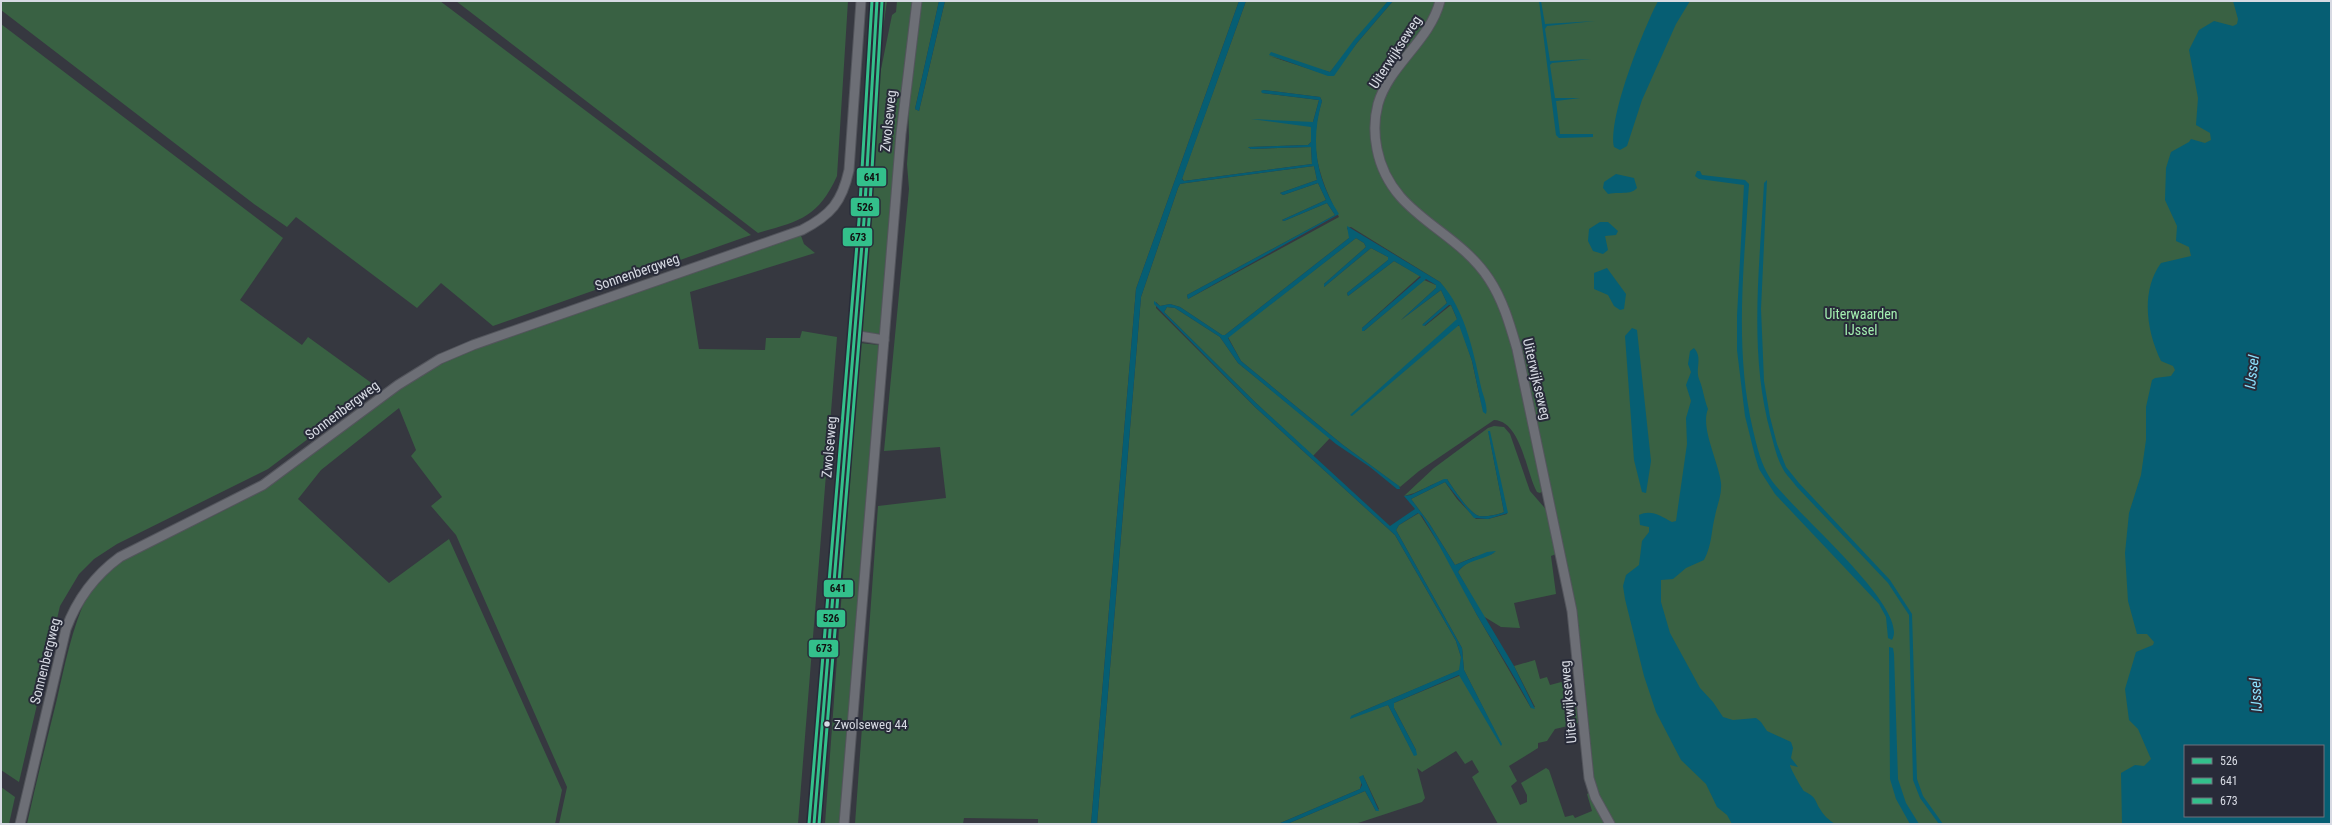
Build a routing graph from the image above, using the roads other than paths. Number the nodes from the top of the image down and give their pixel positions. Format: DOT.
graph roads {
  1 [pos="861,1"];
  2 [pos="877,1"];
  3 [pos="917,1"];
  4 [pos="1440,1"];
  5 [pos="853,335"];
  6 [pos="884,340"];
  7 [pos="20,824"];
  8 [pos="814,824"];
  9 [pos="844,824"];
  10 [pos="1610,824"];
  1 -- 7 [label="street, Sonnenbergweg"];
  2 -- 5 [label="main road, Zwolseweg"];
  3 -- 6 [label="street, Zwolseweg"];
  4 -- 10 [label="street, Uiterwijkseweg"];
  5 -- 6 [label="street"];
  5 -- 8 [label="main road, Zwolseweg"];
  6 -- 9 [label="street, Zwolseweg"];
}
